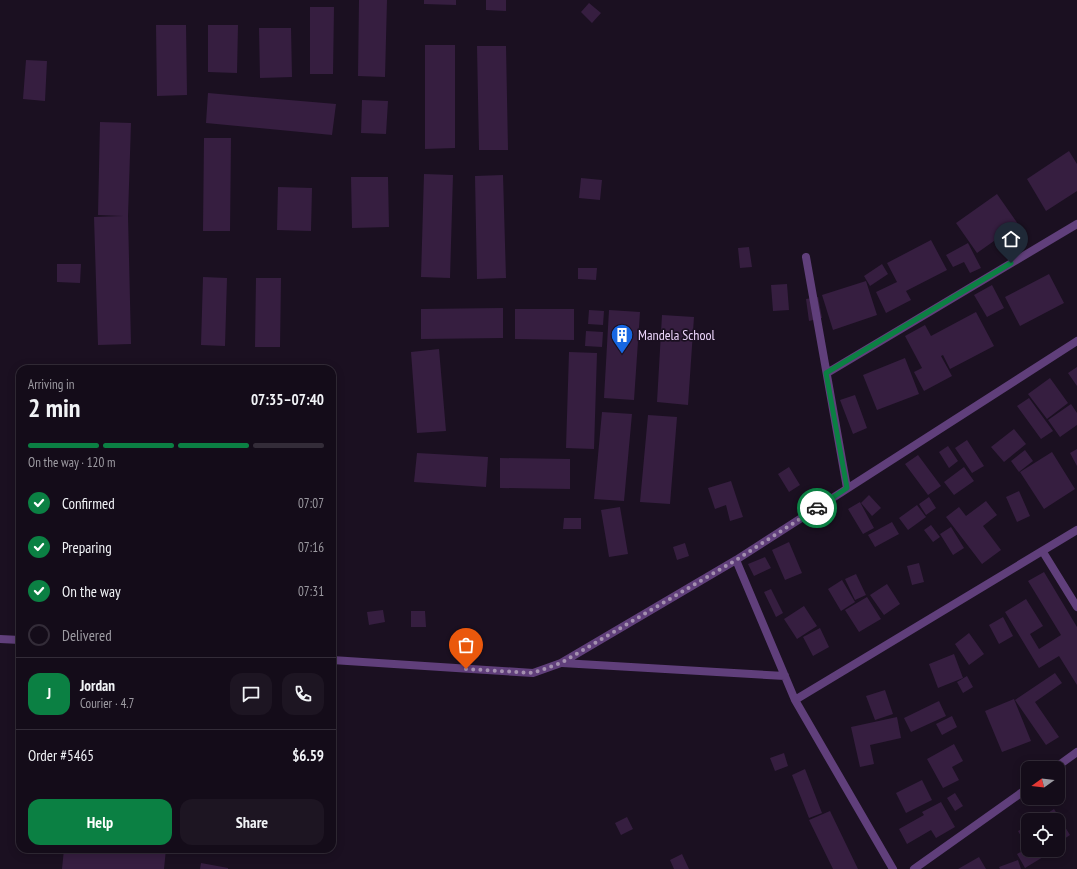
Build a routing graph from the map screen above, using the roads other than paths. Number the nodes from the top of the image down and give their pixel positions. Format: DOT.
graph roads {
  1 [pos="1077,224"];
  2 [pos="806,257"];
  3 [pos="1077,341"];
  4 [pos="826,373"];
  5 [pos="847,488"];
  6 [pos="1077,530"];
  7 [pos="1042,552"];
  8 [pos="736,560"];
  9 [pos="1077,607"];
  10 [pos="0,639"];
  11 [pos="16,640"];
  12 [pos="336,660"];
  13 [pos="561,663"];
  14 [pos="784,676"];
  15 [pos="795,700"];
  16 [pos="1077,752"];
  17 [pos="1065,761"];
  18 [pos="1021,793"];
  19 [pos="893,869"];
  20 [pos="914,869"];
  1 -- 4 [label="street"];
  2 -- 4 [label="street"];
  3 -- 5 [label="street"];
  4 -- 5 [label="street"];
  5 -- 8 [label="street"];
  6 -- 7 [label="street"];
  7 -- 9 [label="street"];
  7 -- 15 [label="street"];
  8 -- 13 [label="street"];
  8 -- 14 [label="street"];
  10 -- 11 [label="street"];
  12 -- 13 [label="street"];
  13 -- 14 [label="street"];
  14 -- 15 [label="street"];
  15 -- 19 [label="street"];
  16 -- 17 [label="street"];
  18 -- 20 [label="street"];
}
